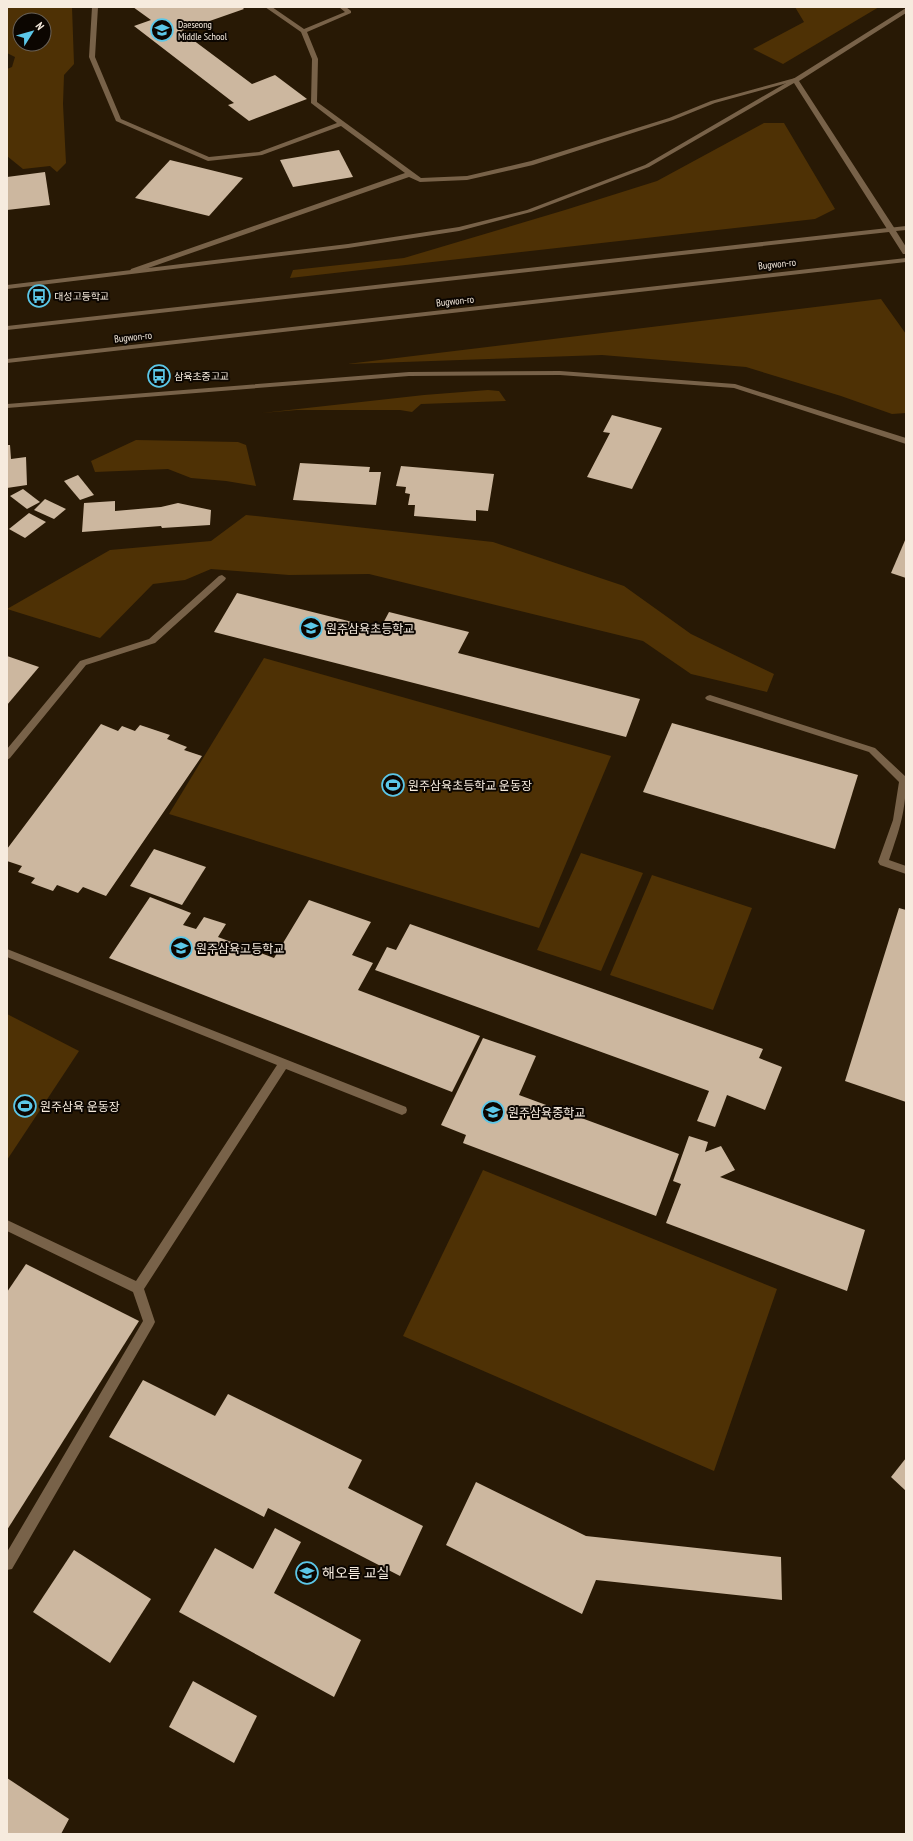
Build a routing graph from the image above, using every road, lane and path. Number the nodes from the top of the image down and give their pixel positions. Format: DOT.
graph roads {
  1 [pos="95,7"];
  2 [pos="268,7"];
  3 [pos="342,7"];
  4 [pos="357,7"];
  5 [pos="906,10"];
  6 [pos="349,12"];
  7 [pos="304,31"];
  8 [pos="795,80"];
  9 [pos="342,124"];
  10 [pos="410,174"];
  11 [pos="906,228"];
  12 [pos="891,229"];
  13 [pos="906,252"];
  14 [pos="906,260"];
  15 [pos="134,271"];
  16 [pos="7,287"];
  17 [pos="7,328"];
  18 [pos="7,361"];
  19 [pos="7,406"];
  20 [pos="906,440"];
  21 [pos="222,578"];
  22 [pos="710,698"];
  23 [pos="7,756"];
  24 [pos="902,821"];
  25 [pos="906,870"];
  26 [pos="7,953"];
  27 [pos="284,1063"];
  28 [pos="402,1110"];
  29 [pos="7,1225"];
  30 [pos="138,1288"];
  31 [pos="7,1564"];
  1 -- 9 [label="street"];
  2 -- 7 [label="street"];
  3 -- 6 [label="street"];
  4 -- 6 [label="street"];
  5 -- 8 [label="street"];
  6 -- 7 [label="street"];
  7 -- 9 [label="street"];
  8 -- 10 [label="street"];
  8 -- 12 [label="street"];
  8 -- 15 [label="street"];
  9 -- 10 [label="street"];
  10 -- 15 [label="street"];
  11 -- 12 [label="street, Bugwon-ro"];
  12 -- 13 [label="street"];
  12 -- 17 [label="street, Bugwon-ro"];
  14 -- 18 [label="street, Bugwon-ro"];
  15 -- 16 [label="street"];
  19 -- 20 [label="street"];
  21 -- 23 [label="street"];
  22 -- 24 [label="street"];
  24 -- 25 [label="street"];
  26 -- 27 [label="street"];
  27 -- 28 [label="street"];
  27 -- 30 [label="street"];
  29 -- 30 [label="street"];
  30 -- 31 [label="street"];
}
